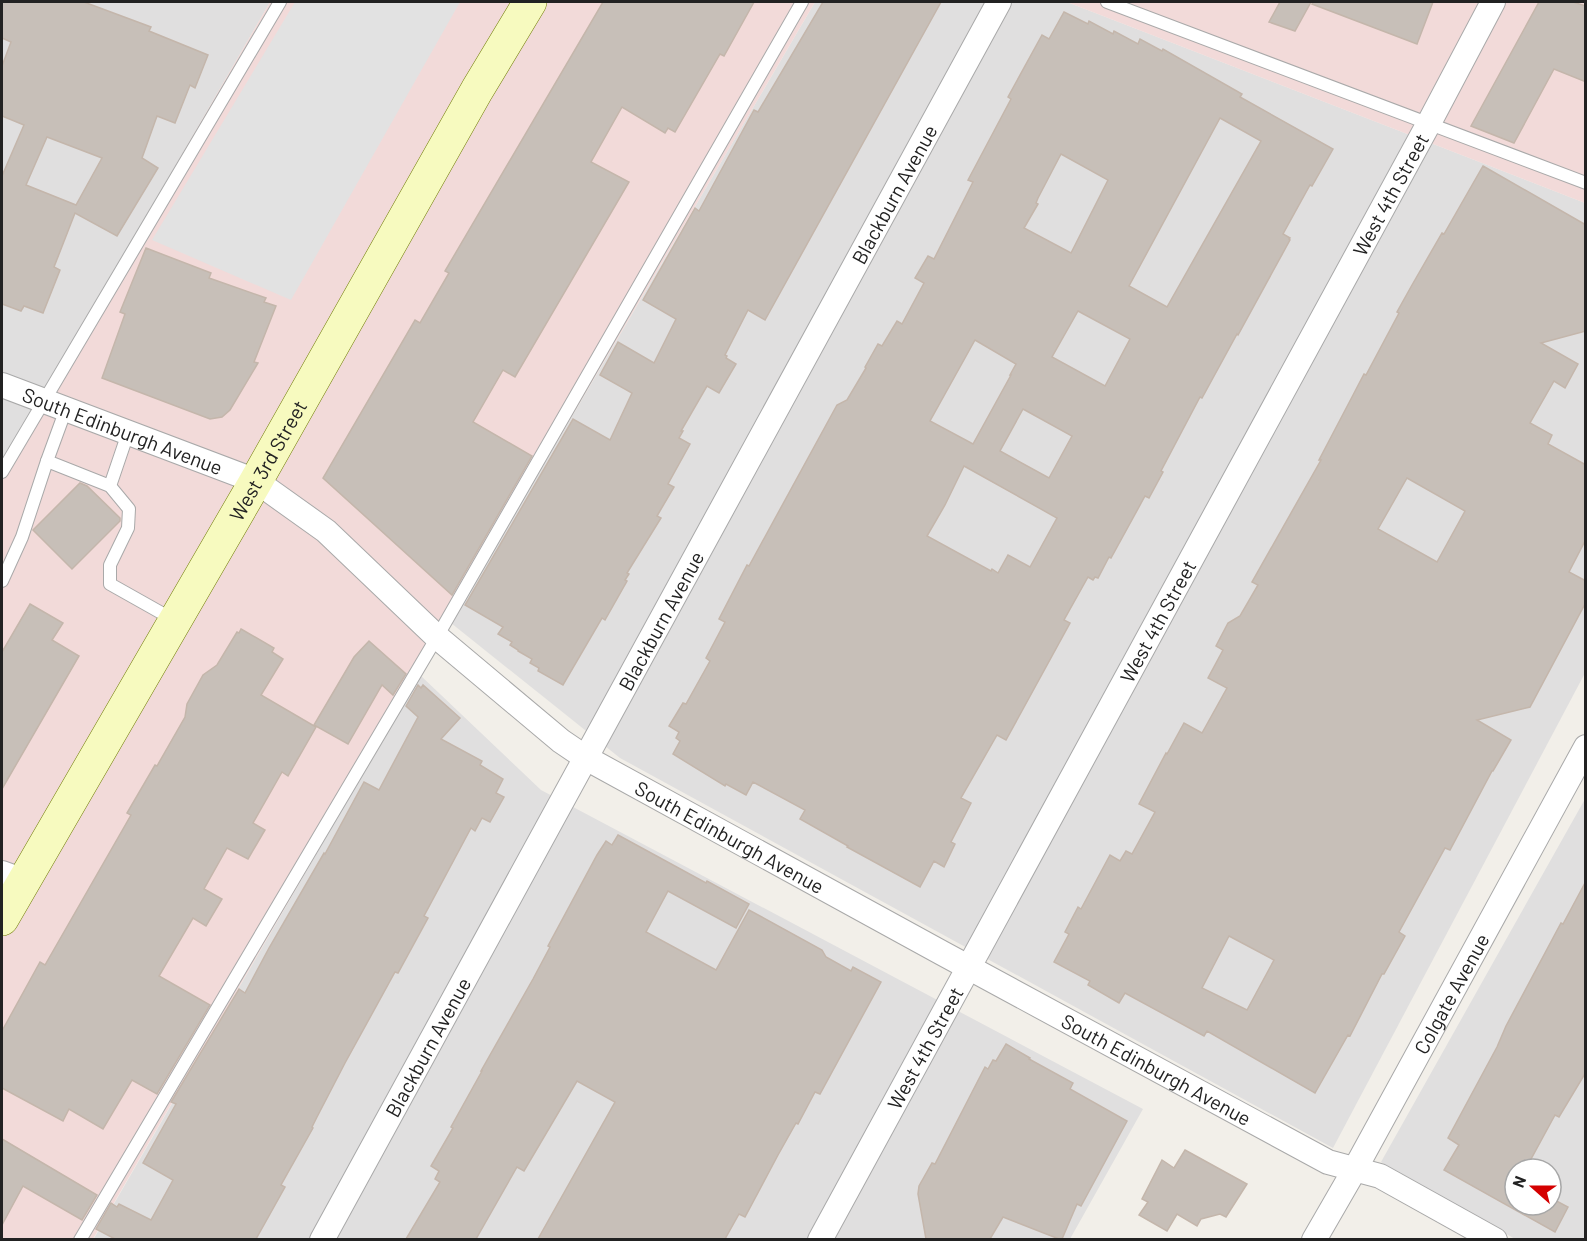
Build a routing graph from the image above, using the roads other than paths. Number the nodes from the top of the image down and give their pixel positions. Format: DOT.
graph roads {
  1 [pos="280,2"];
  2 [pos="530,2"];
  3 [pos="802,2"];
  4 [pos="999,2"];
  5 [pos="1107,2"];
  6 [pos="1493,2"];
  7 [pos="1429,123"];
  8 [pos="1586,183"];
  9 [pos="2,385"];
  10 [pos="43,401"];
  11 [pos="66,410"];
  12 [pos="128,433"];
  13 [pos="47,461"];
  14 [pos="2,472"];
  15 [pos="256,482"];
  16 [pos="110,486"];
  17 [pos="2,581"];
  18 [pos="175,621"];
  19 [pos="437,637"];
  20 [pos="1586,747"];
  21 [pos="586,758"];
  22 [pos="13,877"];
  23 [pos="2,919"];
  24 [pos="969,968"];
  25 [pos="1355,1168"];
  26 [pos="80,1239"];
  27 [pos="322,1239"];
  28 [pos="820,1239"];
  29 [pos="1314,1239"];
  30 [pos="1495,1239"];
  1 -- 10 [label="lane"];
  2 -- 15 [label="main road, West 3rd Street"];
  3 -- 19 [label="lane"];
  4 -- 21 [label="street, Blackburn Avenue"];
  5 -- 7 [label="lane"];
  6 -- 7 [label="street, West 4th Street"];
  7 -- 8 [label="lane"];
  7 -- 24 [label="street, West 4th Street"];
  9 -- 10 [label="street, South Edinburgh Avenue"];
  10 -- 11 [label="street, South Edinburgh Avenue"];
  10 -- 14 [label="lane"];
  11 -- 12 [label="street, South Edinburgh Avenue"];
  11 -- 13 [label="lane"];
  12 -- 15 [label="street, South Edinburgh Avenue"];
  12 -- 16 [label="lane"];
  13 -- 16 [label="lane"];
  13 -- 17 [label="lane"];
  15 -- 18 [label="main road, West 3rd Street"];
  15 -- 19 [label="street, South Edinburgh Avenue"];
  16 -- 18 [label="lane"];
  18 -- 22 [label="main road, West 3rd Street"];
  19 -- 21 [label="street, South Edinburgh Avenue"];
  19 -- 26 [label="lane"];
  20 -- 25 [label="street, Colgate Avenue"];
  21 -- 24 [label="street, South Edinburgh Avenue"];
  21 -- 27 [label="street, Blackburn Avenue"];
  22 -- 23 [label="main road, West 3rd Street"];
  24 -- 25 [label="street, South Edinburgh Avenue"];
  24 -- 28 [label="street, West 4th Street"];
  25 -- 29 [label="street, Colgate Avenue"];
  25 -- 30 [label="street, South Edinburgh Avenue"];
}
